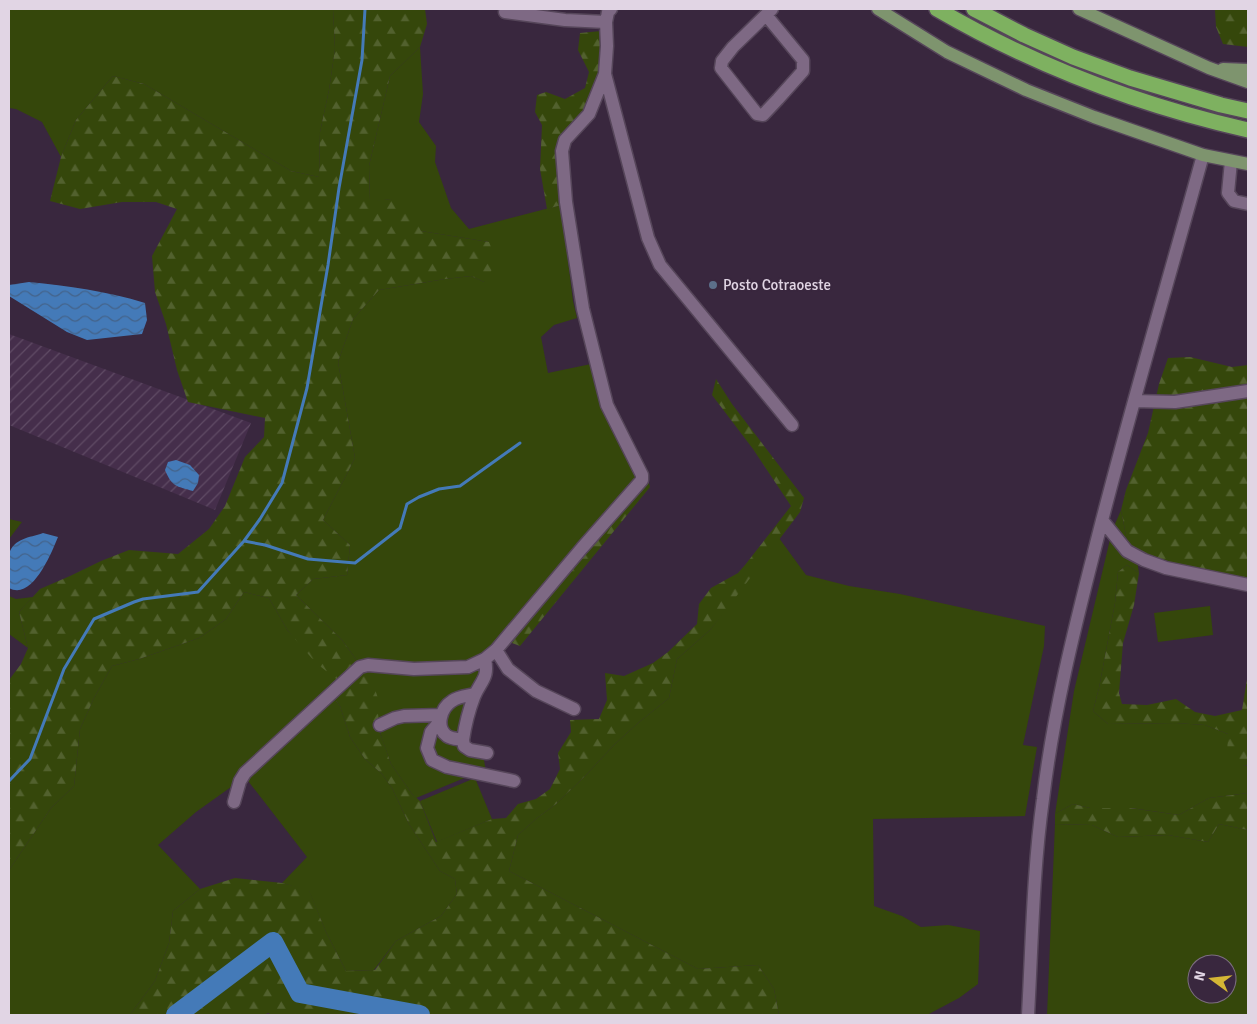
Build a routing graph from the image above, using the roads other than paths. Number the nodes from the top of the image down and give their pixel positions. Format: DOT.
graph roads {
  1 [pos="611,9"];
  2 [pos="878,9"];
  3 [pos="937,9"];
  4 [pos="974,9"];
  5 [pos="1079,9"];
  6 [pos="505,12"];
  7 [pos="769,12"];
  8 [pos="606,22"];
  9 [pos="1209,68"];
  10 [pos="1248,70"];
  11 [pos="605,74"];
  12 [pos="1248,82"];
  13 [pos="1248,111"];
  14 [pos="1248,130"];
  15 [pos="1203,155"];
  16 [pos="1231,161"];
  17 [pos="1248,164"];
  18 [pos="1248,204"];
  19 [pos="1248,391"];
  20 [pos="1134,401"];
  21 [pos="792,425"];
  22 [pos="1102,520"];
  23 [pos="1248,585"];
  24 [pos="496,650"];
  25 [pos="485,659"];
  26 [pos="475,694"];
  27 [pos="574,709"];
  28 [pos="441,718"];
  29 [pos="380,725"];
  30 [pos="463,740"];
  31 [pos="487,753"];
  32 [pos="514,781"];
  33 [pos="234,802"];
  34 [pos="1028,1015"];
  1 -- 8 [label="street"];
  2 -- 15 [label="main road"];
  3 -- 14 [label="highway"];
  4 -- 13 [label="highway"];
  5 -- 9 [label="main road"];
  6 -- 8 [label="street"];
  7 -- 7 [label="street"];
  8 -- 11 [label="street"];
  9 -- 10 [label="main road"];
  9 -- 12 [label="main road"];
  11 -- 21 [label="street"];
  11 -- 24 [label="street"];
  15 -- 16 [label="main road"];
  15 -- 20 [label="street"];
  16 -- 17 [label="main road"];
  16 -- 18 [label="street"];
  19 -- 20 [label="street"];
  20 -- 22 [label="street"];
  22 -- 23 [label="street"];
  22 -- 34 [label="street"];
  24 -- 25 [label="street"];
  24 -- 27 [label="street"];
  25 -- 26 [label="street"];
  25 -- 33 [label="street"];
  26 -- 28 [label="street"];
  26 -- 30 [label="street"];
  28 -- 29 [label="street"];
  28 -- 30 [label="street"];
  28 -- 32 [label="street"];
  30 -- 31 [label="street"];
}
